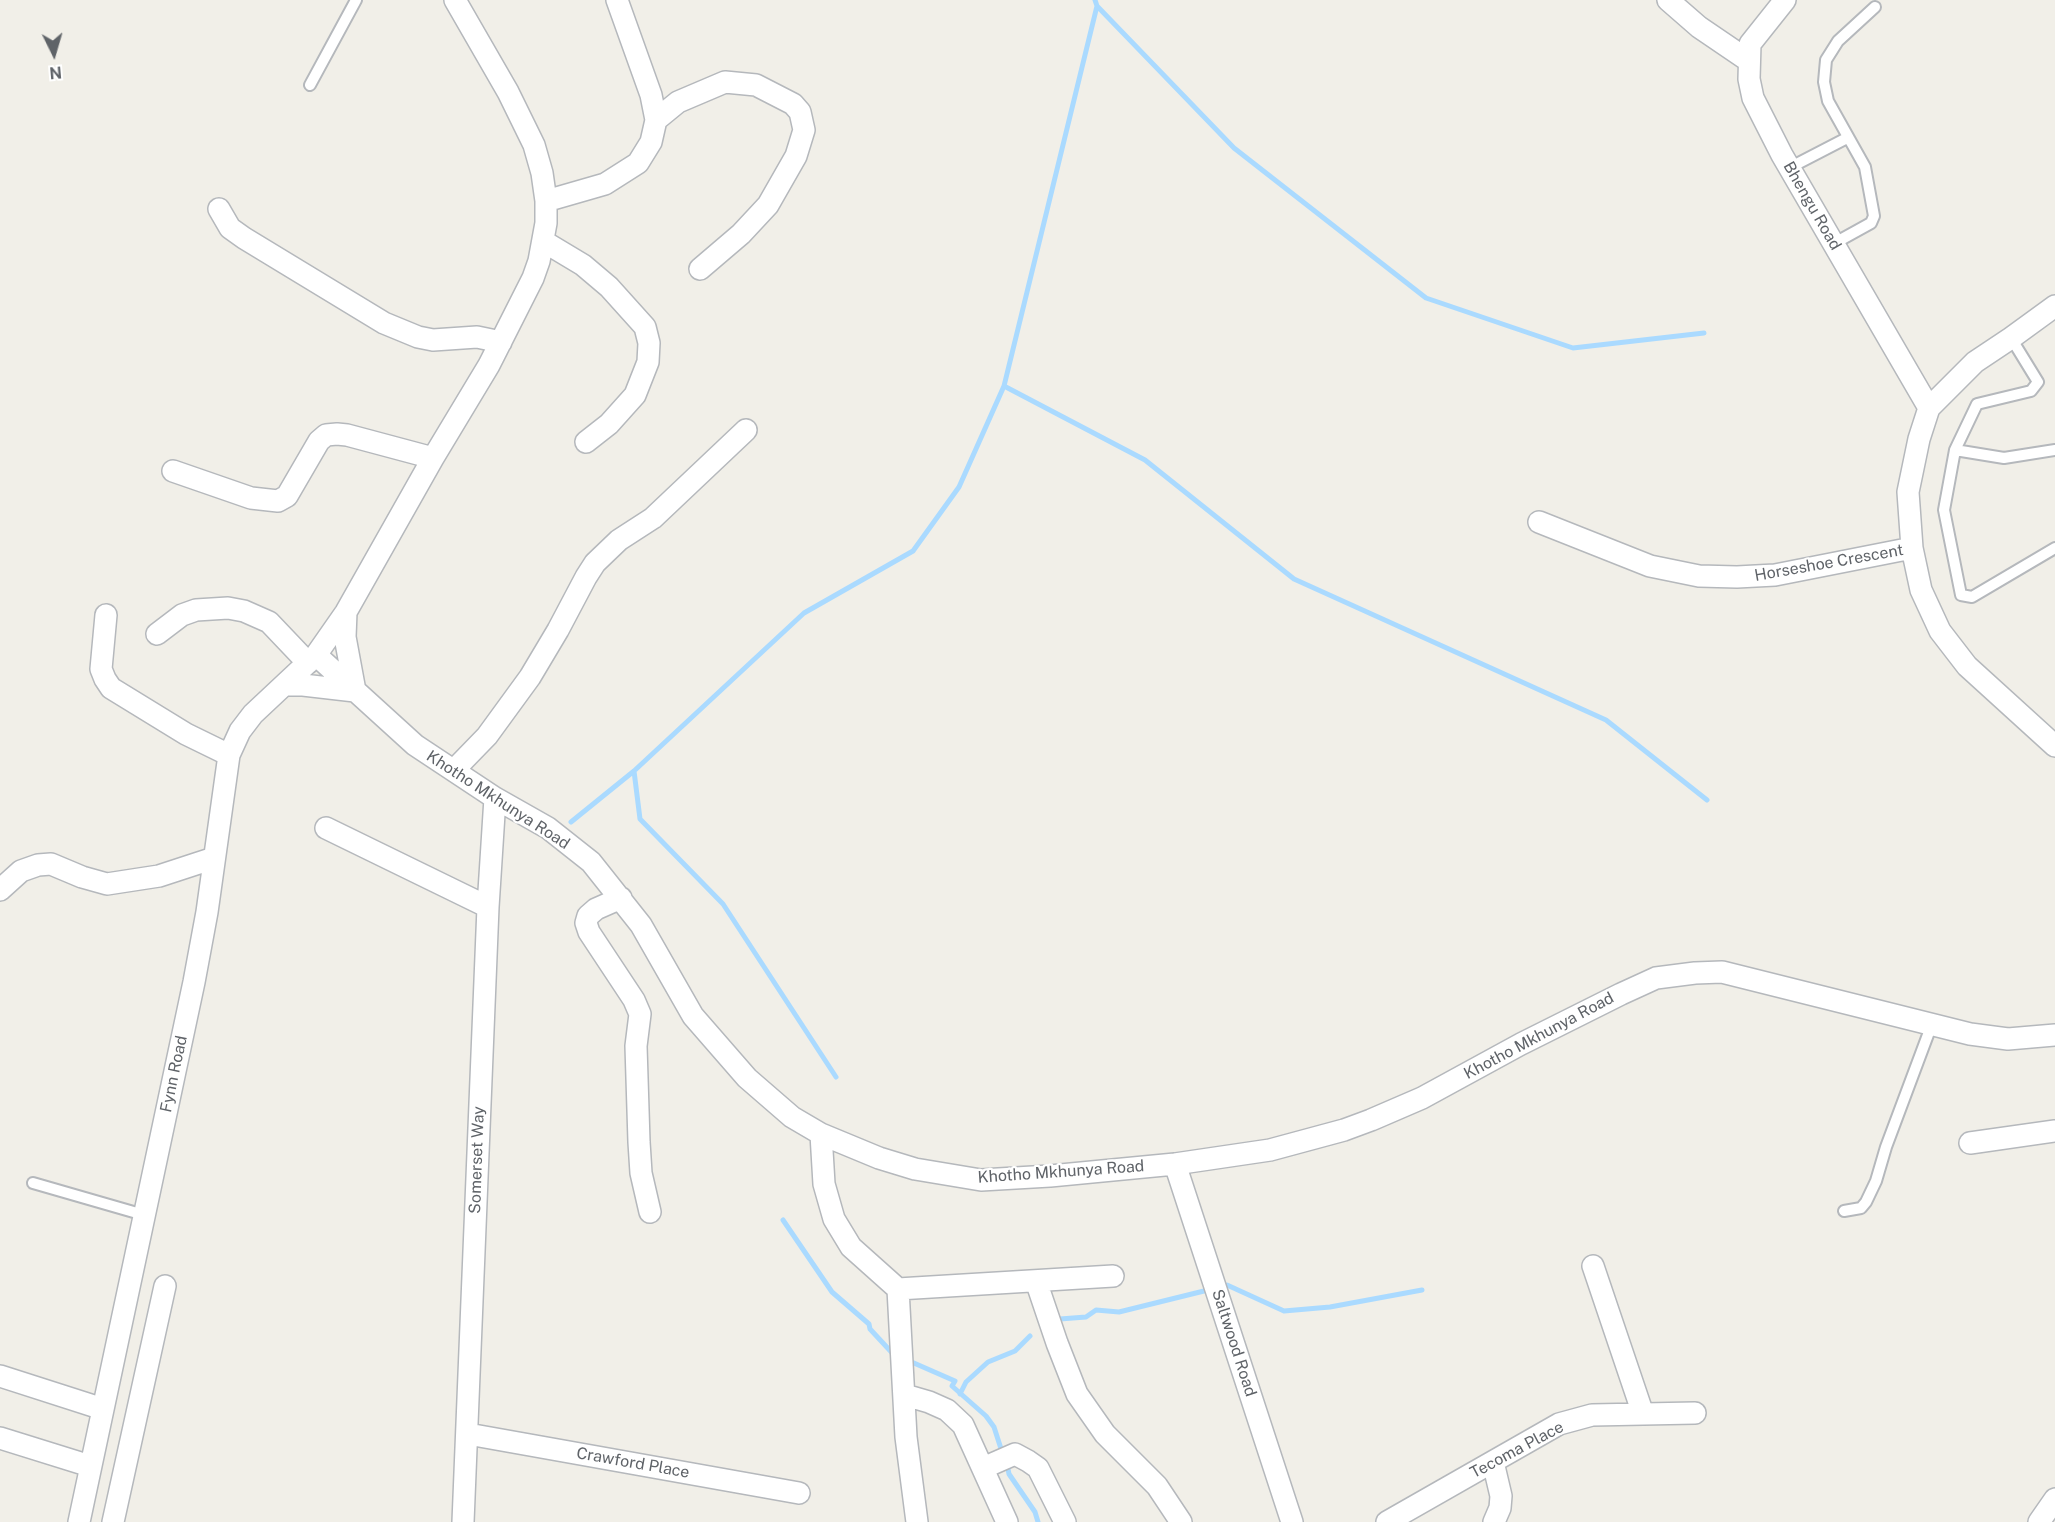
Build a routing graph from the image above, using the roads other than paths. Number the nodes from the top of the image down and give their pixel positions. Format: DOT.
graph roads {
  1 [pos="356,0"];
  2 [pos="455,0"];
  3 [pos="617,0"];
  4 [pos="1668,0"];
  5 [pos="1785,0"];
  6 [pos="1875,7"];
  7 [pos="1749,61"];
  8 [pos="310,86"];
  9 [pos="656,120"];
  10 [pos="1848,138"];
  11 [pos="1789,168"];
  12 [pos="546,201"];
  13 [pos="219,209"];
  14 [pos="543,242"];
  15 [pos="1833,244"];
  16 [pos="700,269"];
  17 [pos="2055,306"];
  18 [pos="2011,338"];
  19 [pos="501,342"];
  20 [pos="1929,408"];
  21 [pos="746,430"];
  22 [pos="586,442"];
  23 [pos="1954,450"];
  24 [pos="2055,450"];
  25 [pos="433,458"];
  26 [pos="173,471"];
  27 [pos="1539,522"];
  28 [pos="1912,548"];
  29 [pos="2055,548"];
  30 [pos="346,612"];
  31 [pos="106,615"];
  32 [pos="157,634"];
  33 [pos="312,659"];
  34 [pos="286,685"];
  35 [pos="355,692"];
  36 [pos="2055,746"];
  37 [pos="229,754"];
  38 [pos="454,770"];
  39 [pos="495,798"];
  40 [pos="326,828"];
  41 [pos="214,858"];
  42 [pos="0,890"];
  43 [pos="621,898"];
  44 [pos="488,907"];
  45 [pos="1932,1024"];
  46 [pos="2055,1035"];
  47 [pos="2055,1131"];
  48 [pos="821,1134"];
  49 [pos="1970,1143"];
  50 [pos="1176,1164"];
  51 [pos="33,1183"];
  52 [pos="1844,1211"];
  53 [pos="650,1212"];
  54 [pos="144,1215"];
  55 [pos="1593,1266"];
  56 [pos="1113,1276"];
  57 [pos="1036,1281"];
  58 [pos="165,1286"];
  59 [pos="898,1289"];
  60 [pos="0,1376"];
  61 [pos="904,1395"];
  62 [pos="103,1409"];
  63 [pos="1695,1413"];
  64 [pos="1643,1414"];
  65 [pos="468,1434"];
  66 [pos="0,1438"];
  67 [pos="998,1462"];
  68 [pos="1493,1462"];
  69 [pos="90,1466"];
  70 [pos="799,1493"];
  71 [pos="2055,1499"];
  72 [pos="78,1522"];
  73 [pos="113,1522"];
  74 [pos="463,1522"];
  75 [pos="917,1522"];
  76 [pos="1007,1522"];
  77 [pos="1065,1522"];
  78 [pos="1180,1522"];
  79 [pos="1292,1522"];
  80 [pos="1387,1522"];
  81 [pos="1494,1522"];
  82 [pos="2039,1522"];
  1 -- 8 [label="lane"];
  2 -- 12 [label="street"];
  3 -- 9 [label="street"];
  4 -- 7 [label="street"];
  5 -- 7 [label="street, Bhengu Road"];
  6 -- 10 [label="lane"];
  7 -- 11 [label="street, Bhengu Road"];
  9 -- 12 [label="street"];
  9 -- 16 [label="street"];
  10 -- 11 [label="lane"];
  10 -- 15 [label="lane"];
  11 -- 15 [label="street, Bhengu Road"];
  12 -- 14 [label="street"];
  13 -- 19 [label="street"];
  14 -- 19 [label="street"];
  14 -- 22 [label="street"];
  15 -- 20 [label="street, Bhengu Road"];
  17 -- 18 [label="street"];
  18 -- 20 [label="street"];
  18 -- 23 [label="lane"];
  19 -- 25 [label="street"];
  20 -- 28 [label="street"];
  21 -- 38 [label="street"];
  23 -- 24 [label="lane"];
  23 -- 29 [label="lane"];
  25 -- 26 [label="street"];
  25 -- 30 [label="street"];
  27 -- 28 [label="street, Horseshoe Crescent"];
  28 -- 36 [label="street"];
  30 -- 33 [label="street"];
  30 -- 35 [label="street"];
  31 -- 37 [label="street"];
  32 -- 33 [label="street, Khotho Mkhunya Road"];
  33 -- 34 [label="street, Fynn Road"];
  33 -- 35 [label="street, Khotho Mkhunya Road"];
  34 -- 35 [label="street"];
  34 -- 37 [label="street, Fynn Road"];
  35 -- 38 [label="street, Khotho Mkhunya Road"];
  37 -- 41 [label="street, Fynn Road"];
  38 -- 39 [label="street, Khotho Mkhunya Road"];
  39 -- 43 [label="street, Khotho Mkhunya Road"];
  39 -- 44 [label="street, Somerset Way"];
  40 -- 44 [label="street"];
  41 -- 42 [label="street"];
  41 -- 54 [label="street, Fynn Road"];
  43 -- 48 [label="street, Khotho Mkhunya Road"];
  43 -- 53 [label="street"];
  44 -- 65 [label="street, Somerset Way"];
  45 -- 46 [label="street, Khotho Mkhunya Road"];
  45 -- 50 [label="street, Khotho Mkhunya Road"];
  45 -- 52 [label="lane"];
  47 -- 49 [label="street"];
  48 -- 50 [label="street, Khotho Mkhunya Road"];
  48 -- 59 [label="street"];
  50 -- 79 [label="street, Saltwood Road"];
  51 -- 54 [label="lane"];
  54 -- 62 [label="street, Fynn Road"];
  55 -- 64 [label="street"];
  56 -- 57 [label="street"];
  57 -- 59 [label="street"];
  57 -- 78 [label="street"];
  58 -- 73 [label="street"];
  59 -- 61 [label="street"];
  60 -- 62 [label="street"];
  61 -- 67 [label="street"];
  61 -- 75 [label="street"];
  62 -- 69 [label="street, Fynn Road"];
  63 -- 64 [label="street, Tecoma Place"];
  64 -- 68 [label="street, Tecoma Place"];
  65 -- 70 [label="street, Crawford Place"];
  65 -- 74 [label="street, Somerset Way"];
  66 -- 69 [label="street"];
  67 -- 76 [label="street"];
  67 -- 77 [label="street"];
  68 -- 80 [label="street, Tecoma Place"];
  68 -- 81 [label="street"];
  69 -- 72 [label="street, Fynn Road"];
  71 -- 82 [label="street"];
}
